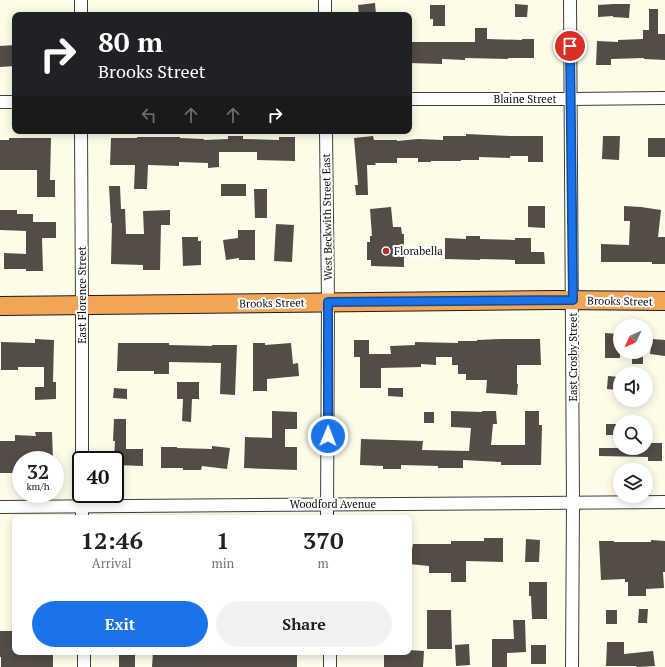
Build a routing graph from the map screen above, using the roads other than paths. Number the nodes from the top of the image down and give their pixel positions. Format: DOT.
graph roads {
  1 [pos="80,0"];
  2 [pos="325,0"];
  3 [pos="570,0"];
  4 [pos="80,12"];
  5 [pos="325,12"];
  6 [pos="665,98"];
  7 [pos="412,99"];
  8 [pos="571,99"];
  9 [pos="0,102"];
  10 [pos="12,102"];
  11 [pos="81,134"];
  12 [pos="326,134"];
  13 [pos="573,300"];
  14 [pos="665,301"];
  15 [pos="328,302"];
  16 [pos="0,306"];
  17 [pos="82,306"];
  18 [pos="82,451"];
  19 [pos="665,502"];
  20 [pos="573,503"];
  21 [pos="327,504"];
  22 [pos="0,507"];
  23 [pos="82,512"];
  24 [pos="327,515"];
  25 [pos="84,655"];
  26 [pos="330,655"];
  27 [pos="84,667"];
  28 [pos="330,667"];
  29 [pos="572,667"];
  1 -- 4 [label="street"];
  2 -- 5 [label="street"];
  3 -- 8 [label="street, East Crosby Street"];
  6 -- 8 [label="street, Blaine Street"];
  7 -- 8 [label="street, Blaine Street"];
  8 -- 13 [label="street, East Crosby Street"];
  9 -- 10 [label="street"];
  11 -- 17 [label="street, East Florence Street"];
  12 -- 15 [label="street, West Beckwith Street East"];
  13 -- 14 [label="highway, Brooks Street"];
  13 -- 15 [label="highway, Brooks Street"];
  13 -- 20 [label="street, East Crosby Street"];
  15 -- 17 [label="highway, Brooks Street"];
  15 -- 21 [label="street, West Beckwith Street East"];
  16 -- 17 [label="highway, Brooks Street"];
  17 -- 18 [label="street, East Florence Street"];
  19 -- 20 [label="street, Woodford Avenue"];
  20 -- 21 [label="street, Woodford Avenue"];
  20 -- 29 [label="street, East Crosby Street"];
  21 -- 23 [label="street, Woodford Avenue"];
  21 -- 24 [label="street, West Beckwith Street East"];
  22 -- 23 [label="street, Woodford Avenue"];
  25 -- 27 [label="street"];
  26 -- 28 [label="street"];
}
